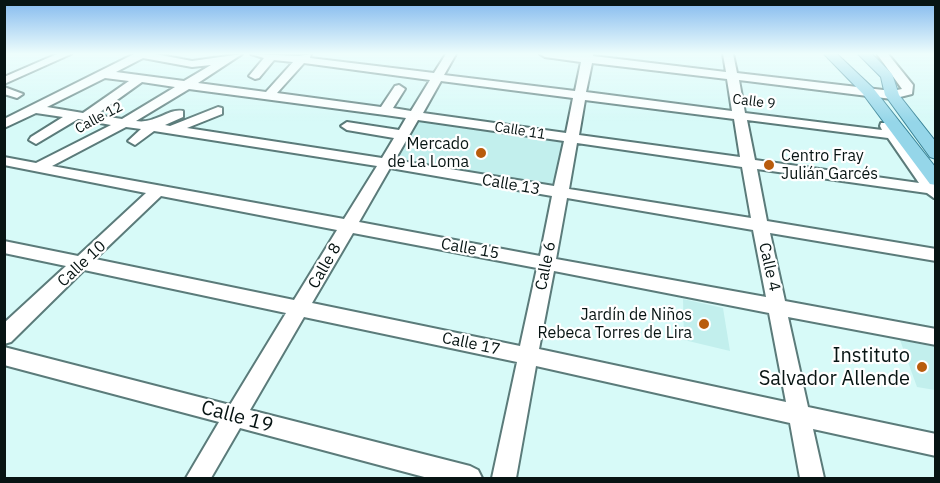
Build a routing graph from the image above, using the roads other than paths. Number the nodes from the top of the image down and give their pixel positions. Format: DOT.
graph roads {
  1 [pos="438,76"];
  2 [pos="731,76"];
  3 [pos="99,77"];
  4 [pos="122,77"];
  5 [pos="199,77"];
  6 [pos="286,77"];
  7 [pos="442,77"];
  8 [pos="585,77"];
  9 [pos="736,77"];
  10 [pos="853,77"];
  11 [pos="888,77"];
  12 [pos="900,77"];
  13 [pos="139,79"];
  14 [pos="185,85"];
  15 [pos="399,89"];
  16 [pos="868,91"];
  17 [pos="269,95"];
  18 [pos="892,95"];
  19 [pos="582,96"];
  20 [pos="34,109"];
  21 [pos="385,111"];
  22 [pos="179,114"];
  23 [pos="415,115"];
  24 [pos="739,115"];
  25 [pos="81,116"];
  26 [pos="6,122"];
  27 [pos="124,123"];
  28 [pos="346,126"];
  29 [pos="151,127"];
  30 [pos="171,130"];
  31 [pos="192,133"];
  32 [pos="403,135"];
  33 [pos="892,135"];
  34 [pos="571,139"];
  35 [pos="36,140"];
  36 [pos="135,141"];
  37 [pos="936,153"];
  38 [pos="4,161"];
  39 [pos="386,163"];
  40 [pos="749,164"];
  41 [pos="36,168"];
  42 [pos="934,189"];
  43 [pos="158,190"];
  44 [pos="560,194"];
  45 [pos="760,225"];
  46 [pos="348,226"];
  47 [pos="4,247"];
  48 [pos="936,255"];
  49 [pos="547,263"];
  50 [pos="82,264"];
  51 [pos="778,306"];
  52 [pos="300,308"];
  53 [pos="4,336"];
  54 [pos="936,337"];
  55 [pos="4,356"];
  56 [pos="529,356"];
  57 [pos="799,415"];
  58 [pos="235,416"];
  59 [pos="936,445"];
  60 [pos="198,478"];
  61 [pos="470,478"];
  62 [pos="504,478"];
  63 [pos="812,478"];
  1 -- 23 [label="street, Calle 8"];
  2 -- 24 [label="street, Calle 4"];
  3 -- 20 [label="street"];
  4 -- 13 [label="street, Calle 11"];
  5 -- 14 [label="street, Calle 12"];
  6 -- 17 [label="street"];
  7 -- 19 [label="street, Calle 9"];
  8 -- 19 [label="street, Calle 6"];
  9 -- 16 [label="street"];
  10 -- 16 [label="main road"];
  11 -- 18 [label="main road"];
  12 -- 18 [label="street"];
  13 -- 14 [label="street, Calle 11"];
  13 -- 25 [label="street"];
  14 -- 17 [label="street, Calle 11"];
  14 -- 27 [label="street, Calle 12"];
  15 -- 21 [label="street"];
  16 -- 18 [label="street"];
  16 -- 33 [label="street"];
  16 -- 42 [label="main road"];
  17 -- 21 [label="street, Calle 11"];
  18 -- 37 [label="main road"];
  19 -- 24 [label="street, Calle 9"];
  19 -- 34 [label="street, Calle 6"];
  20 -- 25 [label="street, Calle 13"];
  20 -- 26 [label="street"];
  21 -- 23 [label="street, Calle 11"];
  22 -- 29 [label="street"];
  23 -- 32 [label="street, Calle 8"];
  23 -- 34 [label="street, Calle 11"];
  24 -- 33 [label="street, Calle 9"];
  24 -- 40 [label="street, Calle 4"];
  25 -- 27 [label="street, Calle 13"];
  25 -- 35 [label="street"];
  27 -- 29 [label="street, Calle 13"];
  27 -- 41 [label="street, Calle 12"];
  28 -- 32 [label="street"];
  29 -- 30 [label="street, Calle 13"];
  29 -- 36 [label="street"];
  30 -- 31 [label="street, Calle 13"];
  30 -- 31 [label="street"];
  31 -- 39 [label="street, Calle 13"];
  32 -- 39 [label="street, Calle 8"];
  33 -- 42 [label="street"];
  34 -- 40 [label="street, Calle 11"];
  34 -- 44 [label="street, Calle 6"];
  38 -- 41 [label="street, Calle 15"];
  39 -- 44 [label="street, Calle 13"];
  39 -- 46 [label="street, Calle 8"];
  40 -- 42 [label="street, Calle 11"];
  40 -- 45 [label="street, Calle 4"];
  41 -- 43 [label="street, Calle 15"];
  43 -- 46 [label="street, Calle 15"];
  43 -- 50 [label="street, Calle 10"];
  44 -- 45 [label="street, Calle 13"];
  44 -- 49 [label="street, Calle 6"];
  45 -- 48 [label="street, Calle 13"];
  45 -- 51 [label="street, Calle 4"];
  46 -- 49 [label="street, Calle 15"];
  46 -- 52 [label="street, Calle 8"];
  47 -- 50 [label="street, Calle 17"];
  49 -- 51 [label="street, Calle 15"];
  49 -- 56 [label="street, Calle 6"];
  50 -- 52 [label="street, Calle 17"];
  50 -- 53 [label="street, Calle 10"];
  51 -- 54 [label="street, Calle 15"];
  51 -- 57 [label="street, Calle 4"];
  52 -- 56 [label="street, Calle 17"];
  52 -- 58 [label="street, Calle 8"];
  55 -- 58 [label="street, Calle 19"];
  56 -- 57 [label="street, Calle 17"];
  56 -- 62 [label="street, Calle 6"];
  57 -- 59 [label="street, Calle 17"];
  57 -- 63 [label="street, Calle 4"];
  58 -- 60 [label="street, Calle 8"];
  58 -- 61 [label="street, Calle 19"];
}
